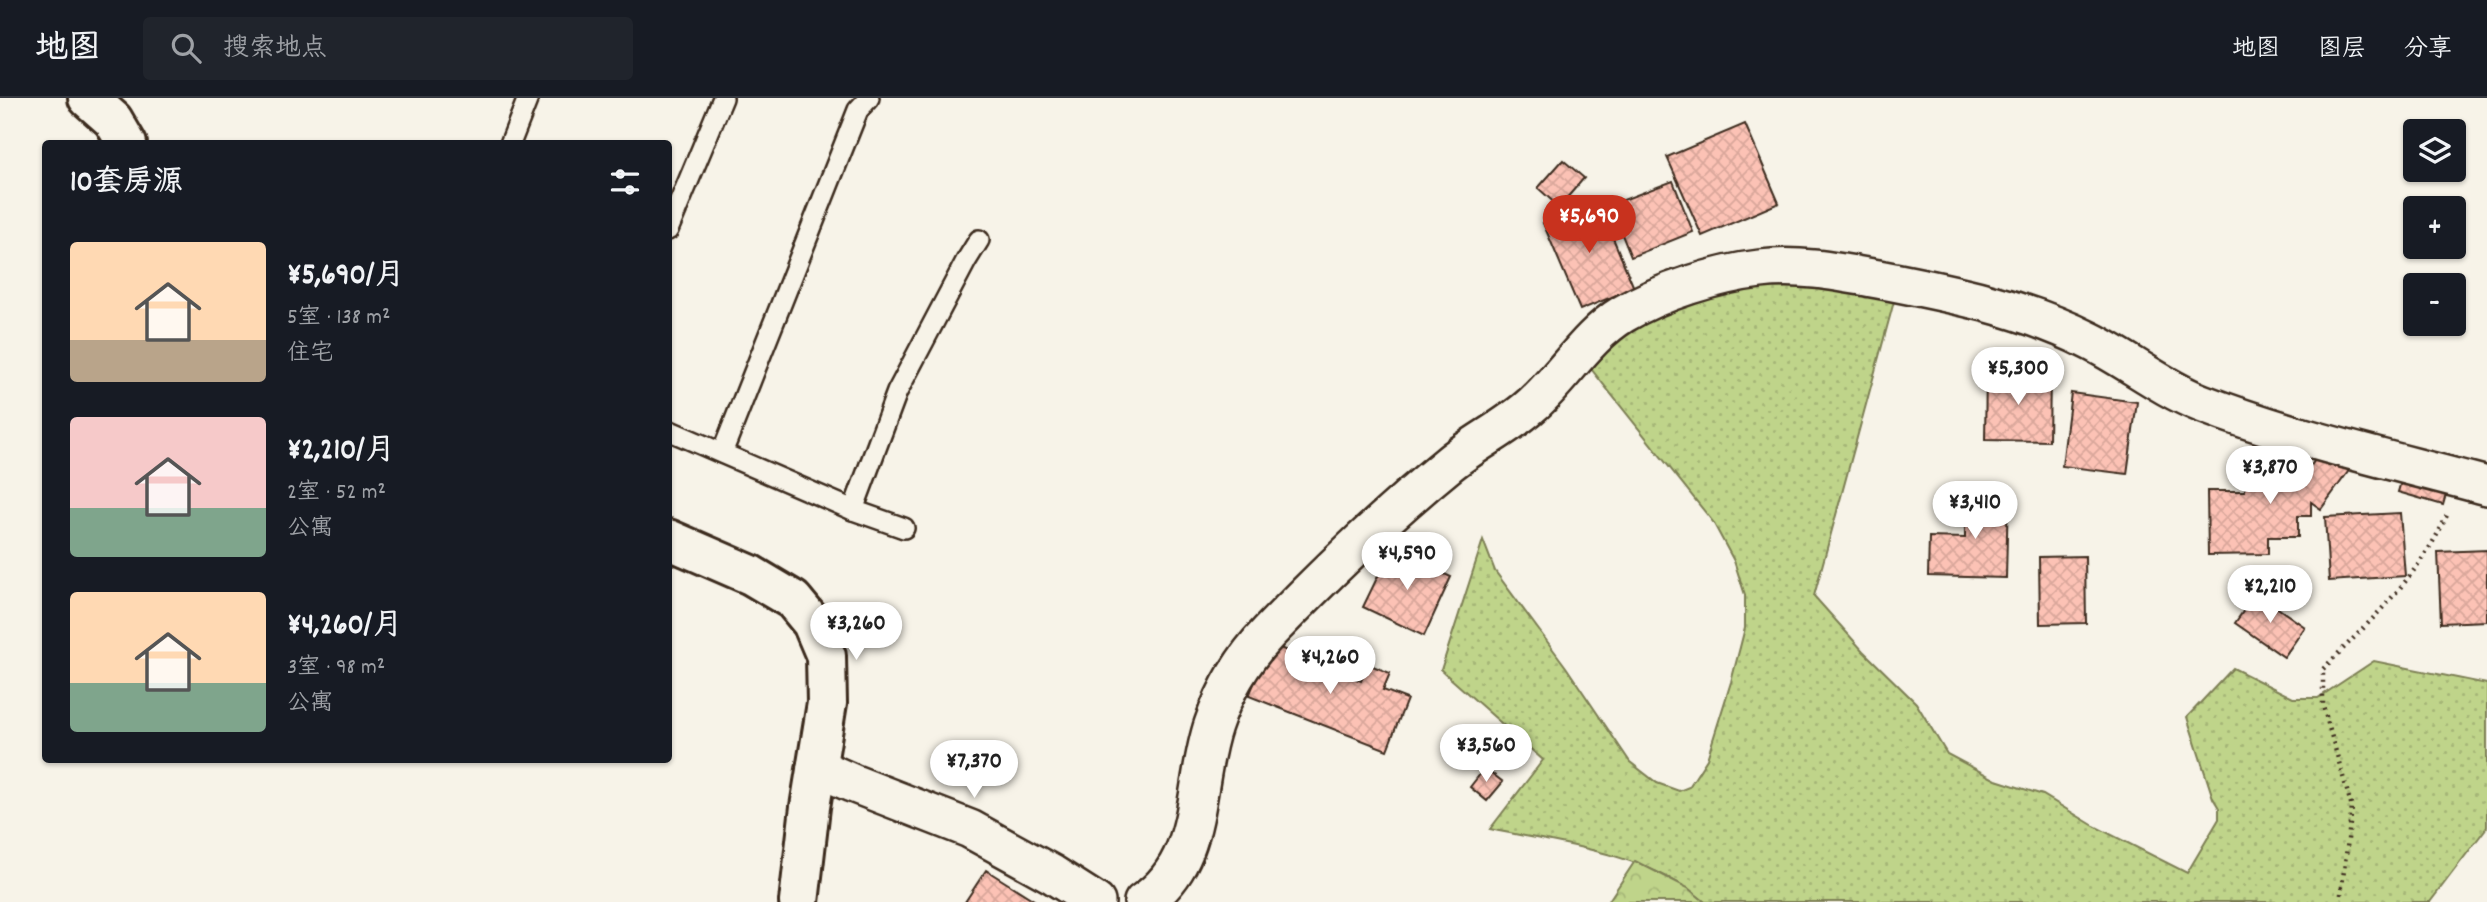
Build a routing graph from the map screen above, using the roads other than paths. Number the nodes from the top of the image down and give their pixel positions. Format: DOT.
graph roads {
  1 [pos="88,98"];
  2 [pos="528,98"];
  3 [pos="723,98"];
  4 [pos="869,98"];
  5 [pos="125,140"];
  6 [pos="512,140"];
  7 [pos="672,220"];
  8 [pos="979,240"];
  9 [pos="672,432"];
  10 [pos="722,453"];
  11 [pos="2475,483"];
  12 [pos="853,510"];
  13 [pos="904,528"];
  14 [pos="672,541"];
  15 [pos="816,767"];
  16 [pos="799,902"];
  17 [pos="1096,902"];
  18 [pos="1143,902"];
  1 -- 5 [label="street"];
  2 -- 6 [label="lane"];
  3 -- 7 [label="lane"];
  4 -- 10 [label="lane"];
  8 -- 12 [label="lane"];
  9 -- 10 [label="lane"];
  10 -- 12 [label="lane"];
  11 -- 18 [label="street"];
  12 -- 13 [label="lane"];
  14 -- 15 [label="street"];
  15 -- 16 [label="street"];
  15 -- 17 [label="street"];
}
